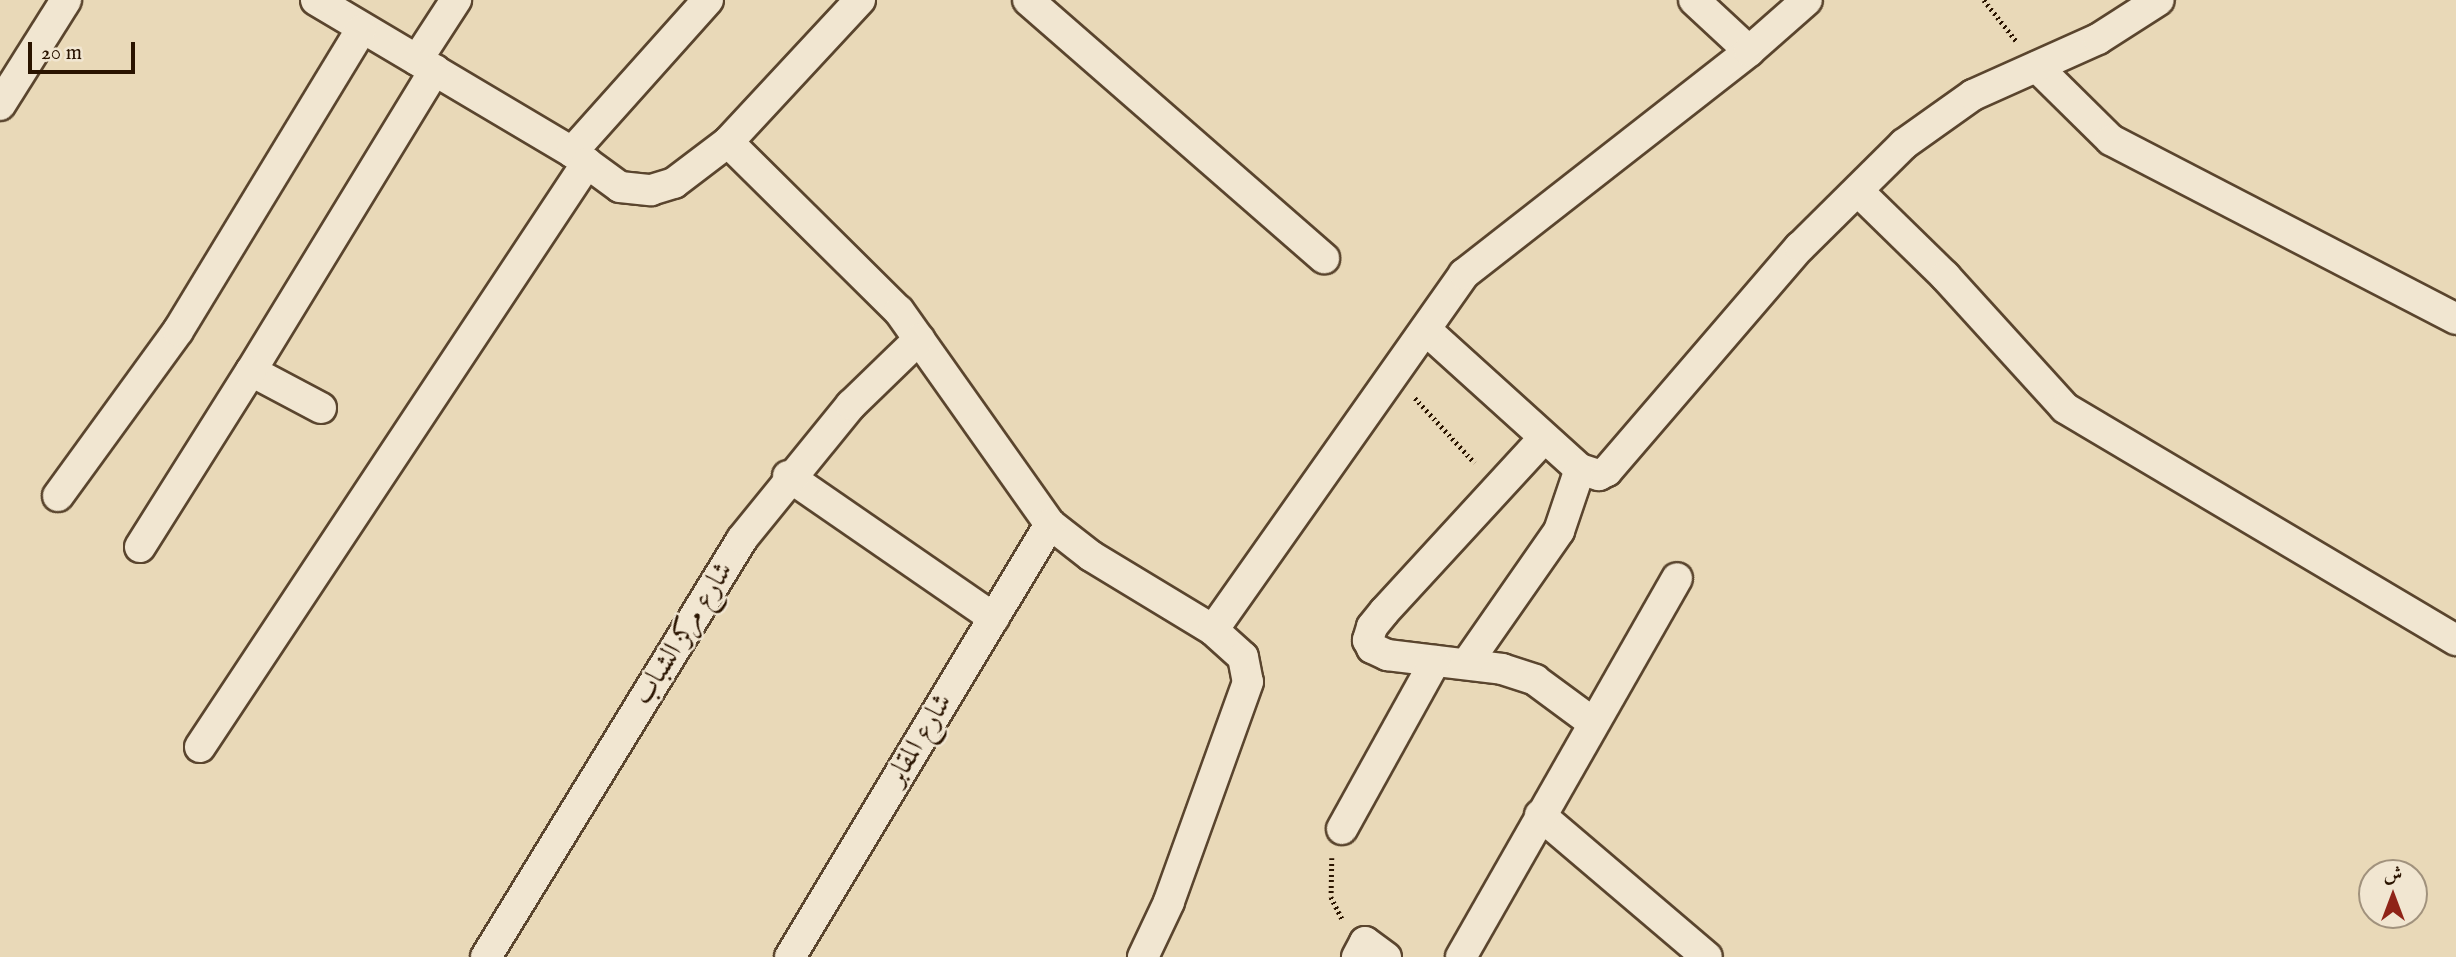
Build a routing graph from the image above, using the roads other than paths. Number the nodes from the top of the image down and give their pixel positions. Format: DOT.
graph roads {
  1 [pos="66,0"];
  2 [pos="316,0"];
  3 [pos="456,0"];
  4 [pos="708,0"];
  5 [pos="860,0"];
  6 [pos="1028,0"];
  7 [pos="1694,0"];
  8 [pos="1807,0"];
  9 [pos="2155,1"];
  10 [pos="361,30"];
  11 [pos="1749,51"];
  12 [pos="426,65"];
  13 [pos="2038,67"];
  14 [pos="0,105"];
  15 [pos="728,142"];
  16 [pos="579,157"];
  17 [pos="1858,191"];
  18 [pos="1324,258"];
  19 [pos="2456,319"];
  20 [pos="1426,330"];
  21 [pos="919,339"];
  22 [pos="251,371"];
  23 [pos="321,408"];
  24 [pos="1544,438"];
  25 [pos="1580,469"];
  26 [pos="788,477"];
  27 [pos="58,496"];
  28 [pos="1051,524"];
  29 [pos="140,547"];
  30 [pos="1677,578"];
  31 [pos="994,618"];
  32 [pos="1213,630"];
  33 [pos="2456,639"];
  34 [pos="1434,661"];
  35 [pos="1466,663"];
  36 [pos="1592,722"];
  37 [pos="200,747"];
  38 [pos="1540,815"];
  39 [pos="1342,829"];
  40 [pos="485,957"];
  41 [pos="790,957"];
  42 [pos="1143,957"];
  43 [pos="1461,957"];
  44 [pos="1707,957"];
  1 -- 14 [label="street"];
  2 -- 10 [label="street"];
  3 -- 12 [label="street"];
  4 -- 16 [label="street"];
  5 -- 15 [label="street"];
  6 -- 18 [label="street"];
  7 -- 11 [label="street"];
  8 -- 11 [label="street"];
  9 -- 13 [label="street"];
  10 -- 12 [label="street"];
  10 -- 27 [label="street"];
  11 -- 20 [label="street"];
  12 -- 16 [label="street"];
  12 -- 22 [label="street"];
  13 -- 17 [label="street"];
  13 -- 19 [label="street"];
  15 -- 16 [label="street"];
  15 -- 21 [label="street"];
  16 -- 37 [label="street"];
  17 -- 25 [label="street"];
  17 -- 33 [label="street"];
  20 -- 24 [label="street"];
  20 -- 32 [label="street"];
  21 -- 26 [label="street, شارع مركز الشباب"];
  21 -- 28 [label="street"];
  22 -- 23 [label="street"];
  22 -- 29 [label="street"];
  24 -- 25 [label="street"];
  24 -- 34 [label="street"];
  25 -- 35 [label="street"];
  26 -- 31 [label="street"];
  26 -- 40 [label="street, شارع مركز الشباب"];
  28 -- 31 [label="street, شارع المقابر"];
  28 -- 32 [label="street"];
  30 -- 36 [label="street"];
  31 -- 41 [label="street, شارع المقابر"];
  32 -- 42 [label="street"];
  34 -- 35 [label="street"];
  34 -- 39 [label="street"];
  35 -- 36 [label="street"];
  36 -- 38 [label="street"];
  38 -- 43 [label="street"];
  38 -- 44 [label="street"];
}
